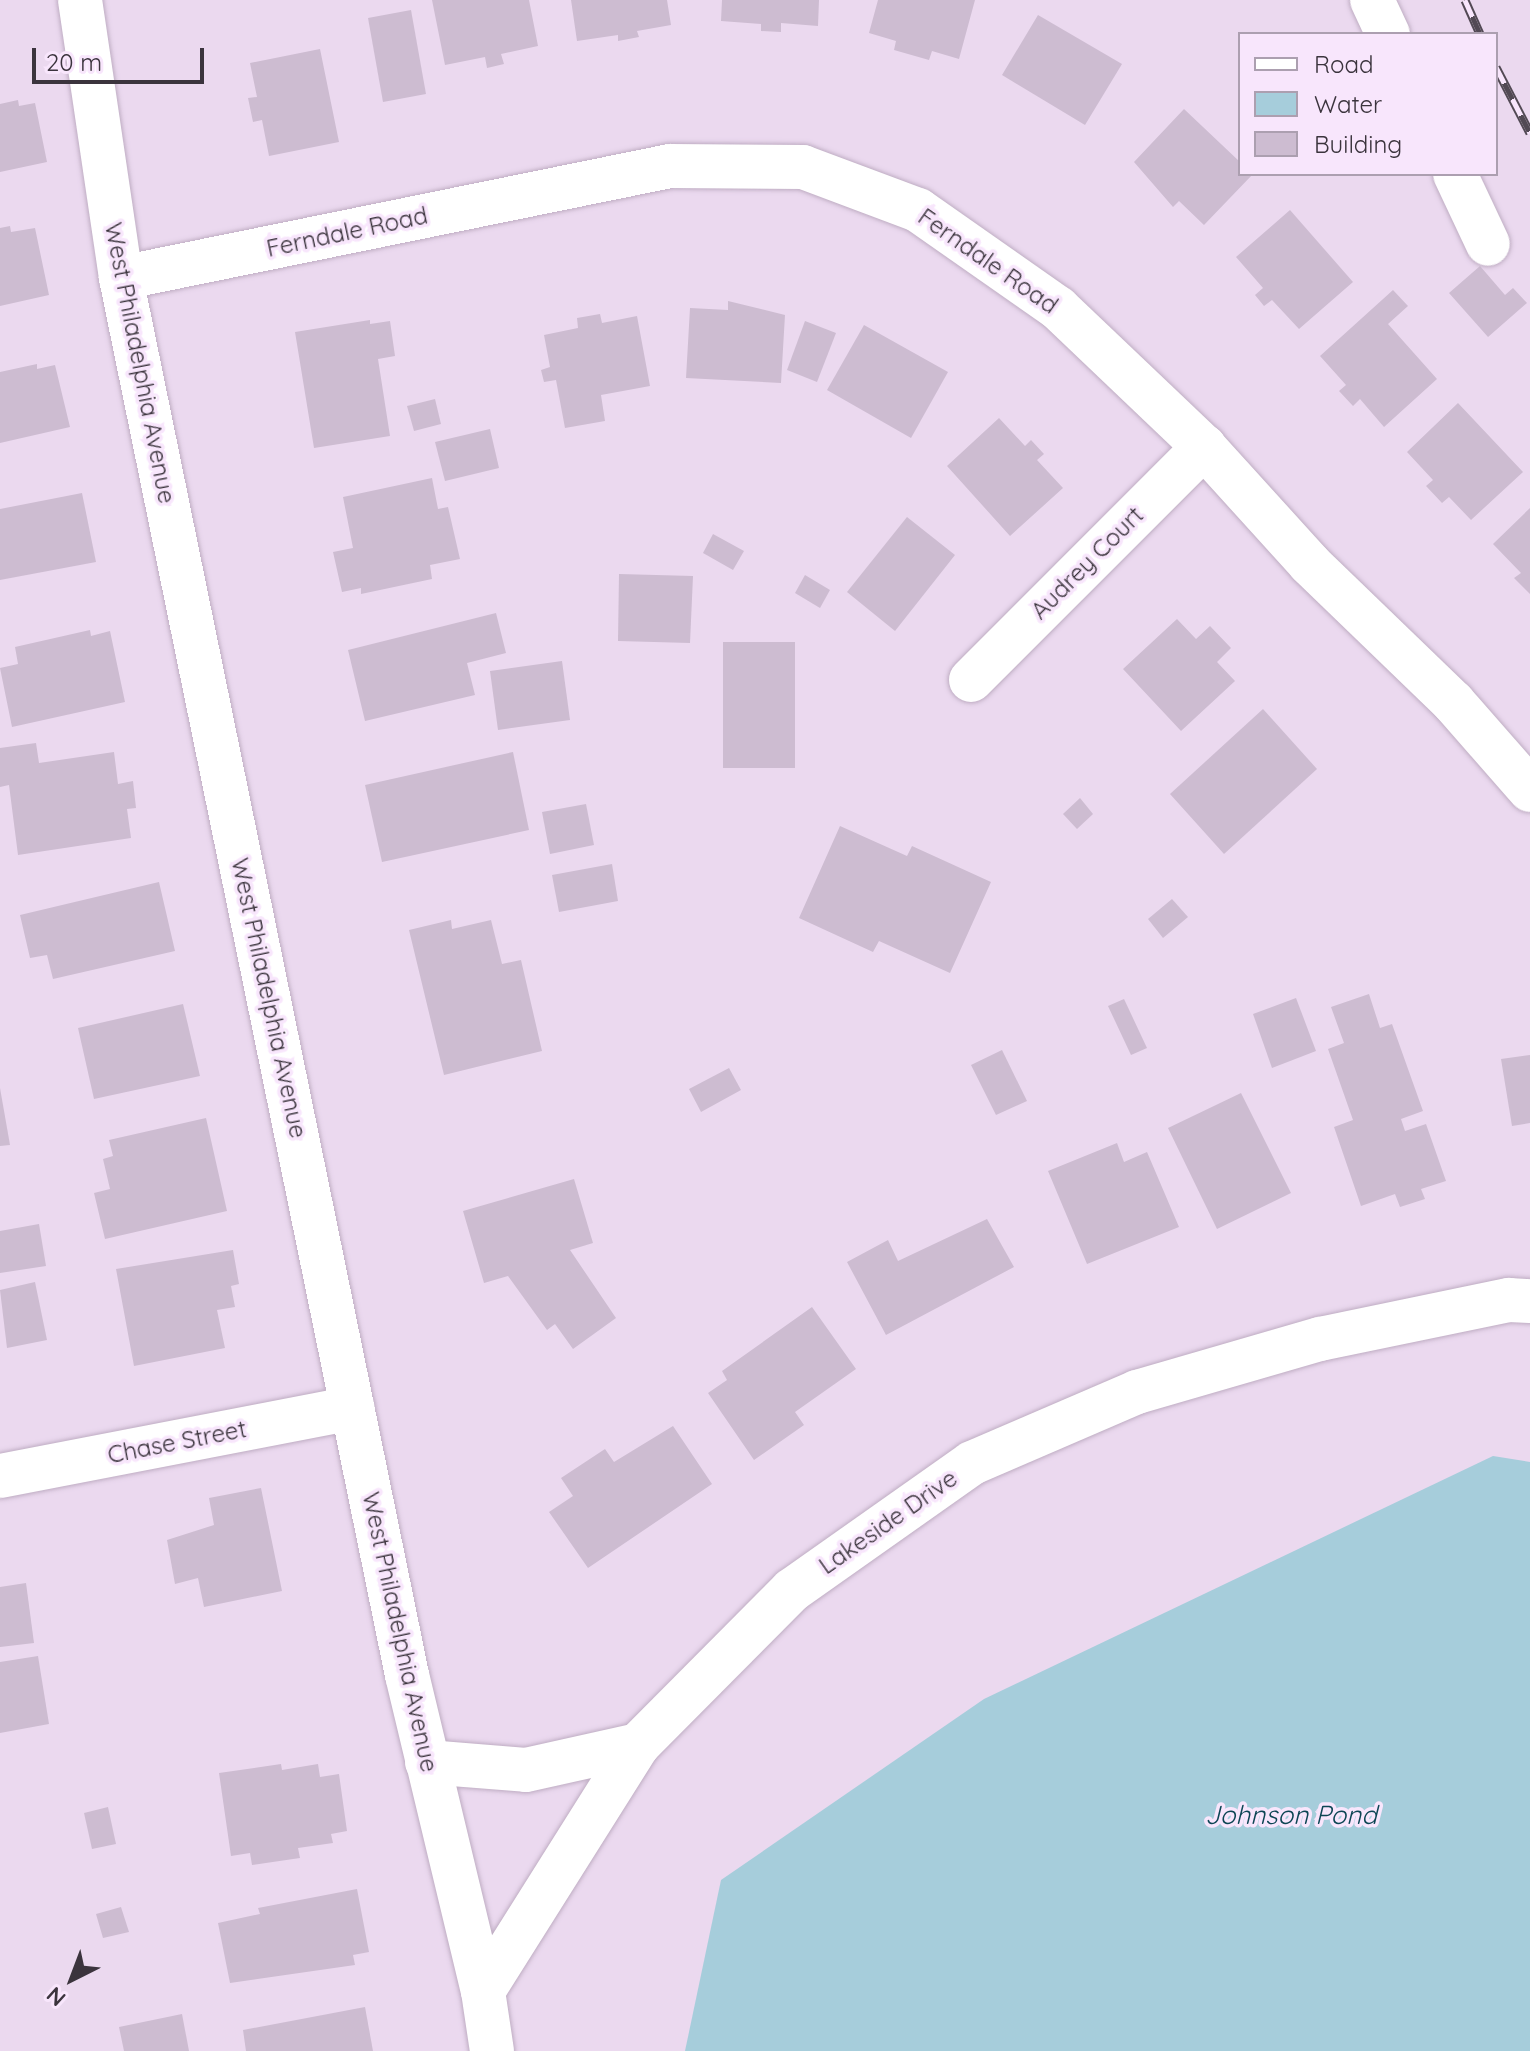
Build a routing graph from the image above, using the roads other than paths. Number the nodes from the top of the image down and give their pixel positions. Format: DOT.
graph roads {
  1 [pos="80,0"];
  2 [pos="1372,0"];
  3 [pos="1387,32"];
  4 [pos="1456,176"];
  5 [pos="1488,244"];
  6 [pos="121,278"];
  7 [pos="1204,447"];
  8 [pos="971,680"];
  9 [pos="1530,790"];
  10 [pos="1530,1301"];
  11 [pos="353,1408"];
  12 [pos="0,1476"];
  13 [pos="638,1745"];
  14 [pos="427,1762"];
  15 [pos="483,1991"];
  16 [pos="492,2051"];
  1 -- 6 [label="street, West Philadelphia Avenue"];
  2 -- 3 [label="street"];
  4 -- 5 [label="street"];
  6 -- 7 [label="street, Ferndale Road"];
  6 -- 11 [label="street, West Philadelphia Avenue"];
  7 -- 8 [label="street, Audrey Court"];
  7 -- 9 [label="street, Ferndale Road"];
  10 -- 13 [label="street, Lakeside Drive"];
  11 -- 12 [label="street, Chase Street"];
  11 -- 14 [label="street, West Philadelphia Avenue"];
  13 -- 14 [label="street"];
  13 -- 15 [label="street, Lakeside Drive"];
  14 -- 15 [label="street, West Philadelphia Avenue"];
  15 -- 16 [label="street"];
}
